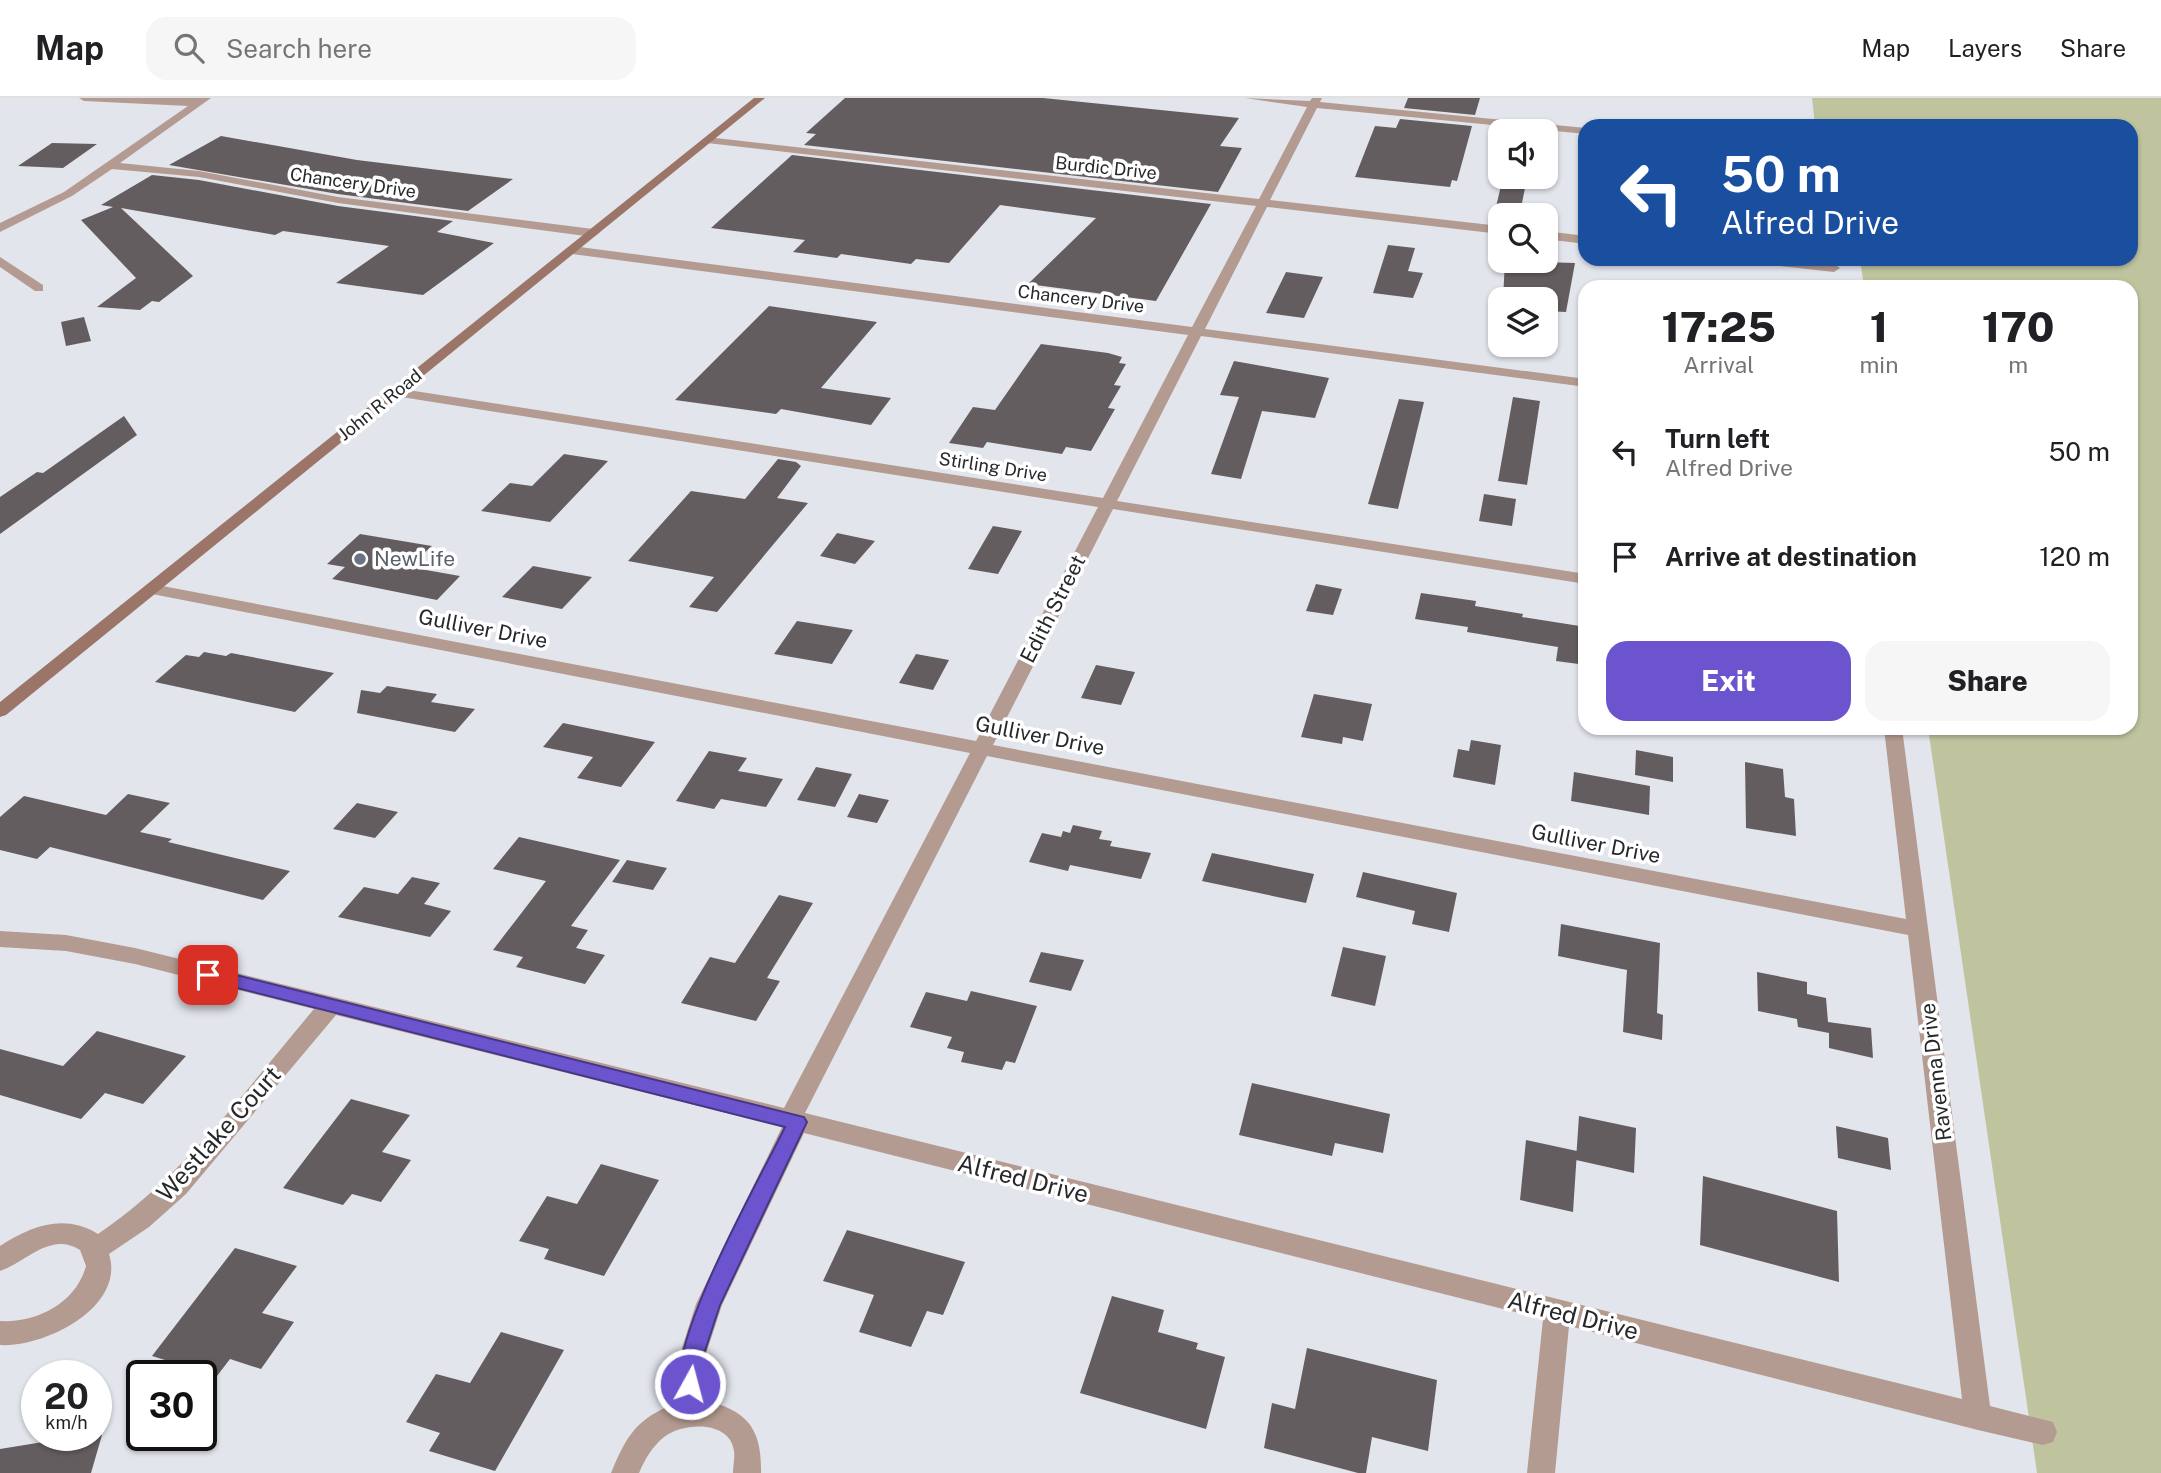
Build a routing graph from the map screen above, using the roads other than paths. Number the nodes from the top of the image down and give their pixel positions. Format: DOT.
graph roads {
  1 [pos="84,98"];
  2 [pos="760,98"];
  3 [pos="1250,98"];
  4 [pos="203,101"];
  5 [pos="1315,101"];
  6 [pos="1578,130"];
  7 [pos="707,140"];
  8 [pos="109,165"];
  9 [pos="1262,203"];
  10 [pos="0,228"];
  11 [pos="1488,229"];
  12 [pos="593,233"];
  13 [pos="1558,237"];
  14 [pos="1578,239"];
  15 [pos="572,250"];
  16 [pos="0,261"];
  17 [pos="1817,266"];
  18 [pos="1835,268"];
  19 [pos="39,288"];
  20 [pos="1195,331"];
  21 [pos="1578,382"];
  22 [pos="395,392"];
  23 [pos="1108,504"];
  24 [pos="1578,578"];
  25 [pos="152,589"];
  26 [pos="0,711"];
  27 [pos="1893,735"];
  28 [pos="981,748"];
  29 [pos="1919,929"];
  30 [pos="0,939"];
  31 [pos="330,1006"];
  32 [pos="794,1121"];
  33 [pos="96,1249"];
  34 [pos="0,1260"];
  35 [pos="1557,1312"];
  36 [pos="0,1333"];
  37 [pos="689,1412"];
  38 [pos="1978,1416"];
  39 [pos="2043,1432"];
  40 [pos="625,1473"];
  41 [pos="747,1473"];
  42 [pos="1541,1473"];
  1 -- 4 [label="street"];
  2 -- 7 [label="main road, John R Road"];
  3 -- 5 [label="street"];
  4 -- 8 [label="street"];
  5 -- 6 [label="street"];
  5 -- 9 [label="street, Edith Street"];
  7 -- 9 [label="street, Burdic Drive"];
  7 -- 12 [label="main road, John R Road"];
  8 -- 10 [label="street"];
  8 -- 12 [label="street, Chancery Drive"];
  9 -- 11 [label="street, Burdic Drive"];
  9 -- 20 [label="street, Edith Street"];
  12 -- 15 [label="main road, John R Road"];
  13 -- 14 [label="street"];
  15 -- 20 [label="street, Chancery Drive"];
  15 -- 22 [label="main road, John R Road"];
  16 -- 19 [label="street"];
  17 -- 18 [label="street"];
  20 -- 21 [label="street, Chancery Drive"];
  20 -- 23 [label="street, Edith Street"];
  22 -- 23 [label="street, Stirling Drive"];
  22 -- 25 [label="main road, John R Road"];
  23 -- 24 [label="street, Stirling Drive"];
  23 -- 28 [label="street, Edith Street"];
  25 -- 26 [label="main road, John R Road"];
  25 -- 28 [label="street, Gulliver Drive"];
  27 -- 29 [label="street, Ravenna Drive"];
  28 -- 29 [label="street, Gulliver Drive"];
  28 -- 32 [label="street, Edith Street"];
  29 -- 38 [label="street, Ravenna Drive"];
  30 -- 31 [label="street, Alfred Drive"];
  31 -- 32 [label="street, Alfred Drive"];
  31 -- 33 [label="street, Westlake Court"];
  32 -- 35 [label="street, Alfred Drive"];
  32 -- 37 [label="street, Edith Street"];
  33 -- 34 [label="street"];
  33 -- 36 [label="street"];
  35 -- 38 [label="street, Alfred Drive"];
  35 -- 42 [label="street"];
  37 -- 40 [label="street"];
  37 -- 41 [label="street"];
  38 -- 39 [label="street, Alfred Drive"];
}
